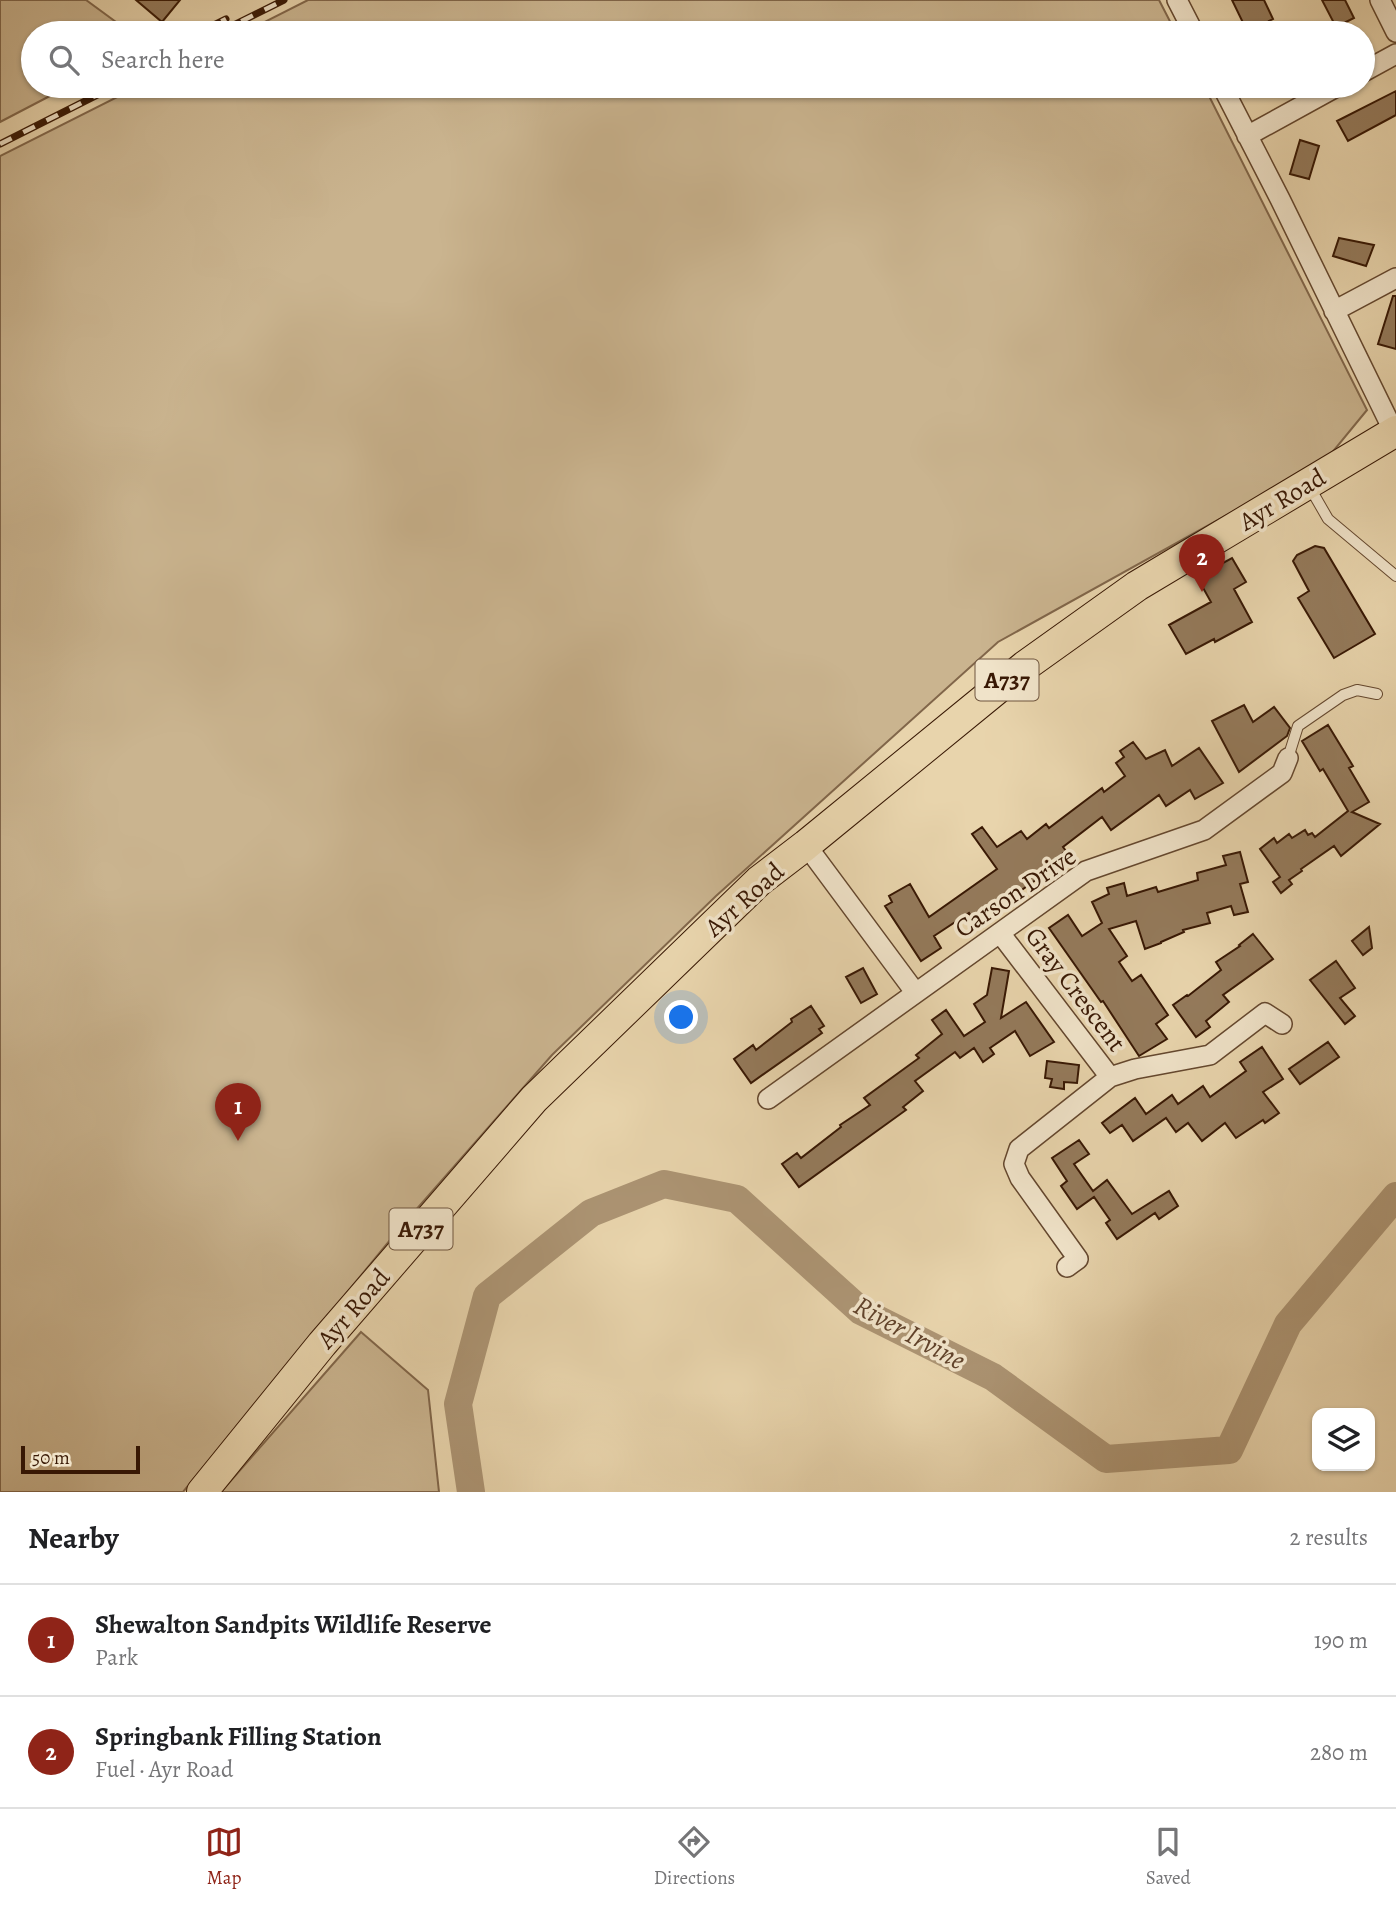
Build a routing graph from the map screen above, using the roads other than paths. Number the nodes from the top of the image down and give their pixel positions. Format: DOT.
graph roads {
  1 [pos="1177,0"];
  2 [pos="1380,0"];
  3 [pos="1188,21"];
  4 [pos="1396,32"];
  5 [pos="1396,54"];
  6 [pos="1375,65"];
  7 [pos="1228,98"];
  8 [pos="1317,98"];
  9 [pos="1247,136"];
  10 [pos="1396,278"];
  11 [pos="1334,311"];
  12 [pos="1395,431"];
  13 [pos="1307,483"];
  14 [pos="1396,576"];
  15 [pos="1377,694"];
  16 [pos="1288,758"];
  17 [pos="807,845"];
  18 [pos="1000,933"];
  19 [pos="915,992"];
  20 [pos="1282,1024"];
  21 [pos="1110,1077"];
  22 [pos="768,1099"];
  23 [pos="1067,1267"];
  24 [pos="202,1492"];
  1 -- 3 [label="street"];
  2 -- 4 [label="street"];
  5 -- 6 [label="street"];
  7 -- 9 [label="street"];
  8 -- 9 [label="street"];
  9 -- 11 [label="street"];
  10 -- 11 [label="street"];
  11 -- 12 [label="street"];
  12 -- 13 [label="main road, Ayr Road / A737"];
  13 -- 14 [label="lane"];
  13 -- 17 [label="main road, Ayr Road / A737"];
  15 -- 16 [label="lane"];
  16 -- 18 [label="street, Carson Drive"];
  17 -- 19 [label="street"];
  17 -- 24 [label="main road, Ayr Road / A737"];
  18 -- 19 [label="street, Carson Drive"];
  18 -- 21 [label="street, Gray Crescent"];
  19 -- 22 [label="street, Carson Drive"];
  20 -- 21 [label="street, Gray Crescent"];
  21 -- 23 [label="street, Gray Crescent"];
}
